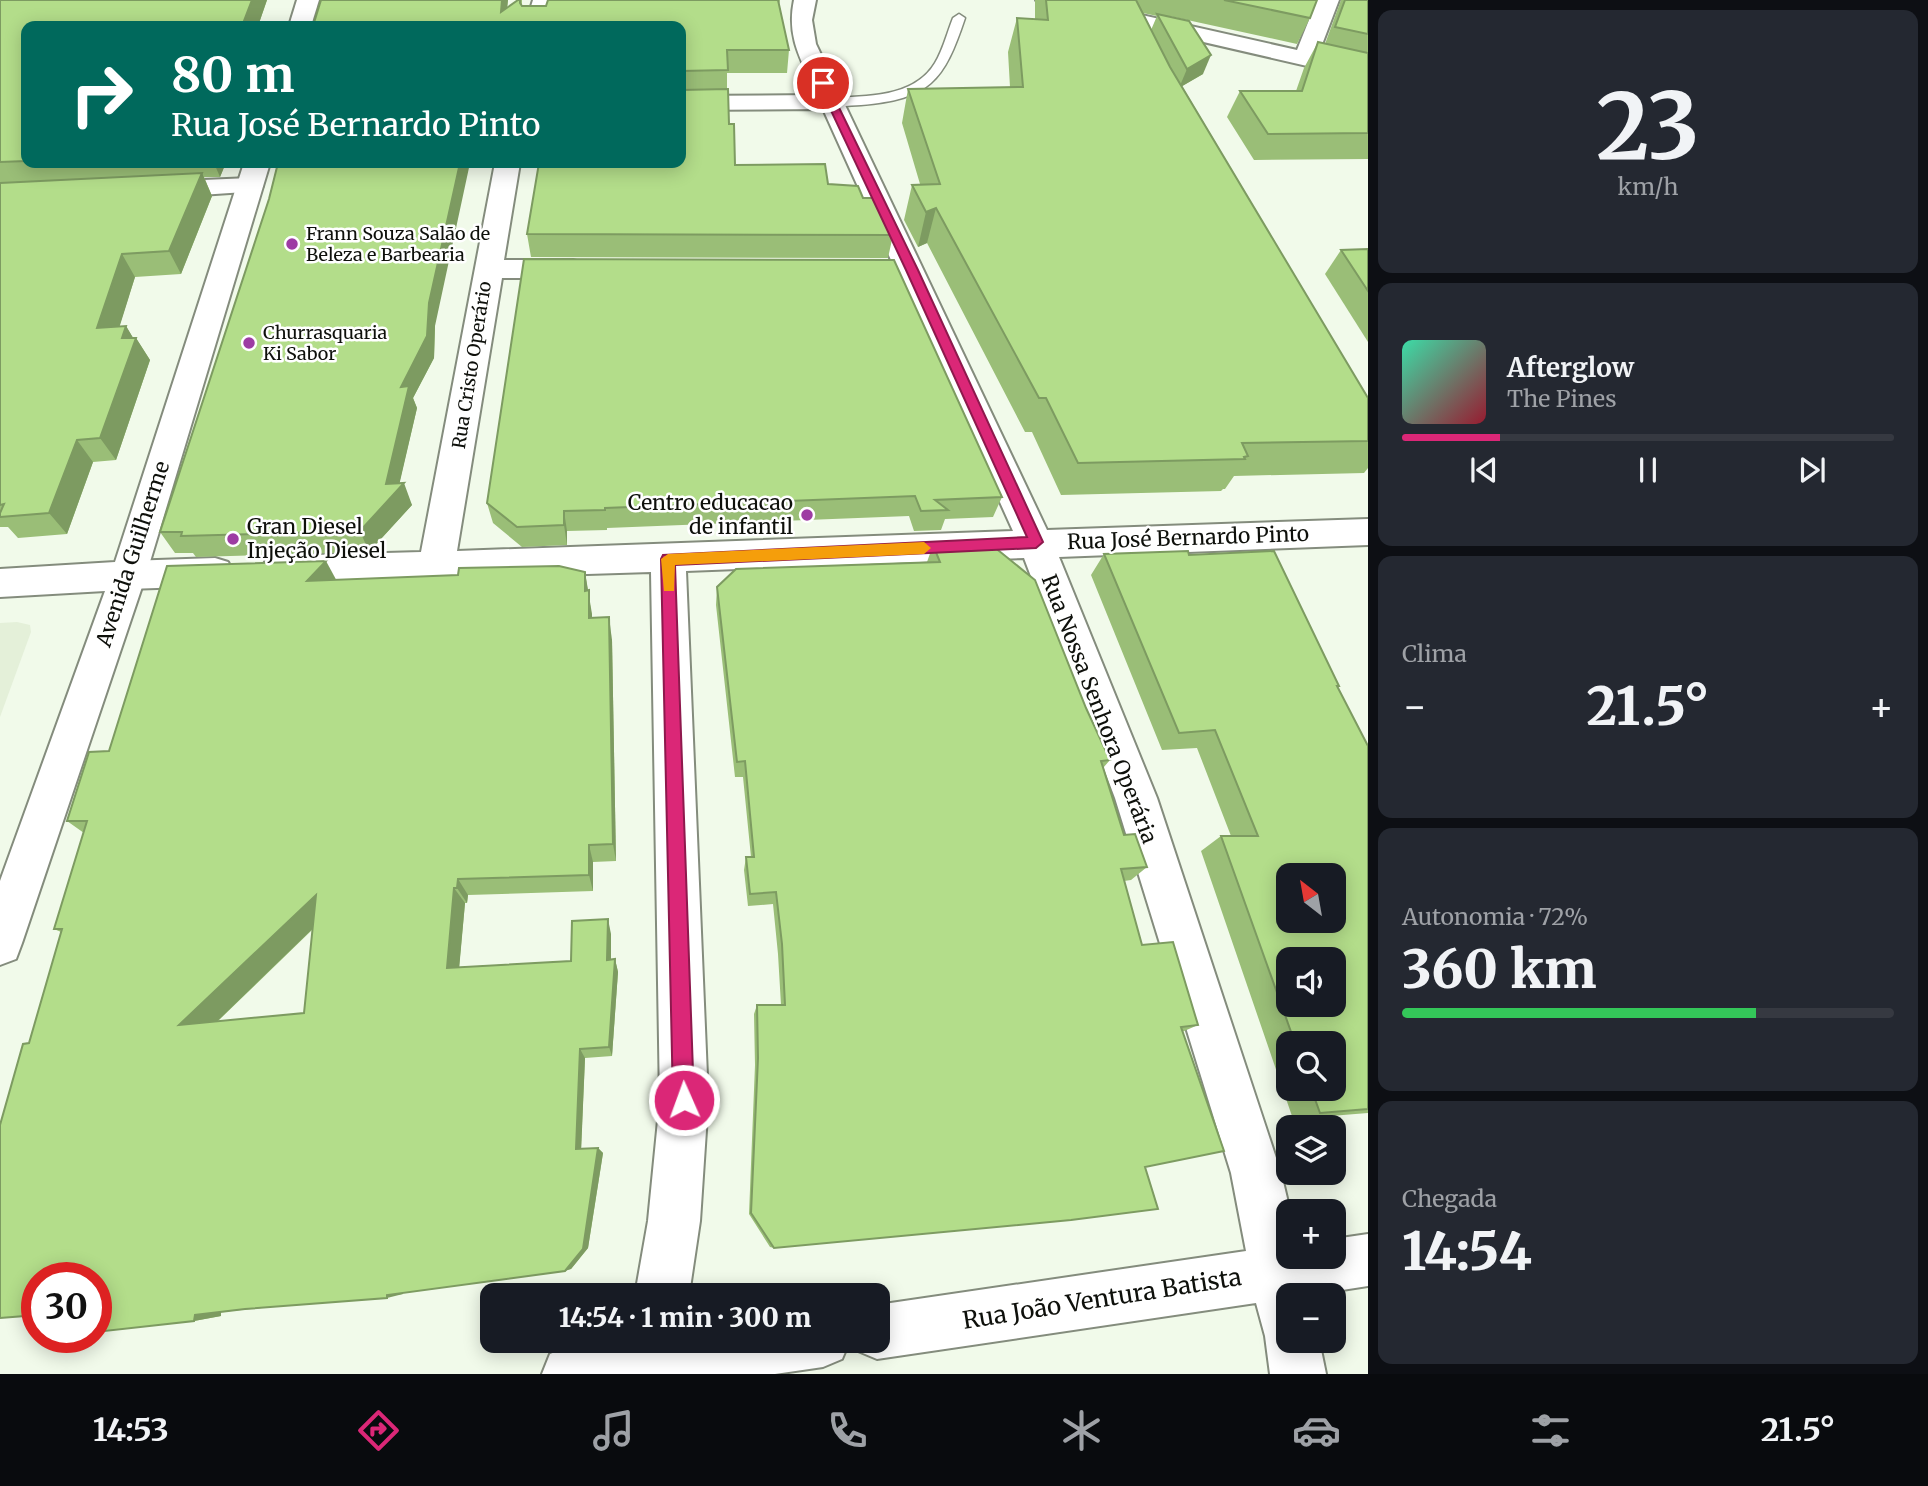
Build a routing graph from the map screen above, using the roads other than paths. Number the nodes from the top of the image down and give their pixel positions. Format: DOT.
graph roads {
  1 [pos="308,0"];
  2 [pos="544,0"];
  3 [pos="804,0"];
  4 [pos="1047,0"];
  5 [pos="1328,0"];
  6 [pos="959,18"];
  7 [pos="1131,19"];
  8 [pos="302,21"];
  9 [pos="538,21"];
  10 [pos="1143,49"];
  11 [pos="1306,59"];
  12 [pos="1368,73"];
  13 [pos="831,102"];
  14 [pos="686,103"];
  15 [pos="505,168"];
  16 [pos="254,175"];
  17 [pos="132,191"];
  18 [pos="488,269"];
  19 [pos="597,269"];
  20 [pos="1368,532"];
  21 [pos="1036,542"];
  22 [pos="668,559"];
  23 [pos="435,566"];
  24 [pos="128,575"];
  25 [pos="0,583"];
  26 [pos="0,943"];
  27 [pos="1368,1260"];
  28 [pos="1276,1272"];
  29 [pos="664,1283"];
  30 [pos="1278,1283"];
  31 [pos="890,1330"];
  32 [pos="710,1353"];
  33 [pos="1294,1353"];
  34 [pos="650,1360"];
  35 [pos="570,1374"];
  36 [pos="1298,1374"];
  1 -- 8 [label="street"];
  2 -- 9 [label="street"];
  3 -- 13 [label="street, Rua Nossa Senhora Operária"];
  4 -- 7 [label="street"];
  5 -- 11 [label="street"];
  6 -- 13 [label="lane"];
  7 -- 10 [label="street"];
  7 -- 11 [label="street"];
  11 -- 12 [label="street"];
  13 -- 14 [label="street"];
  13 -- 21 [label="street, Rua Nossa Senhora Operária"];
  15 -- 18 [label="street, Rua Cristo Operário"];
  16 -- 17 [label="street"];
  16 -- 24 [label="street, Avenida Guilherme"];
  18 -- 19 [label="street"];
  18 -- 23 [label="street, Rua Cristo Operário"];
  20 -- 21 [label="street, Rua José Bernardo Pinto"];
  21 -- 22 [label="street, Rua José Bernardo Pinto"];
  21 -- 28 [label="street, Rua Nossa Senhora Operária"];
  22 -- 23 [label="street, Rua José Bernardo Pinto"];
  22 -- 29 [label="street"];
  23 -- 24 [label="street, Rua José Bernardo Pinto"];
  24 -- 25 [label="street, Rua José Bernardo Pinto"];
  24 -- 26 [label="street, Avenida Guilherme"];
  27 -- 28 [label="street, Rua João Ventura Batista"];
  28 -- 30 [label="street, Rua Nossa Senhora Operária"];
  28 -- 31 [label="street, Rua João Ventura Batista"];
  32 -- 34 [label="street"];
  33 -- 36 [label="street"];
  34 -- 35 [label="street"];
}
